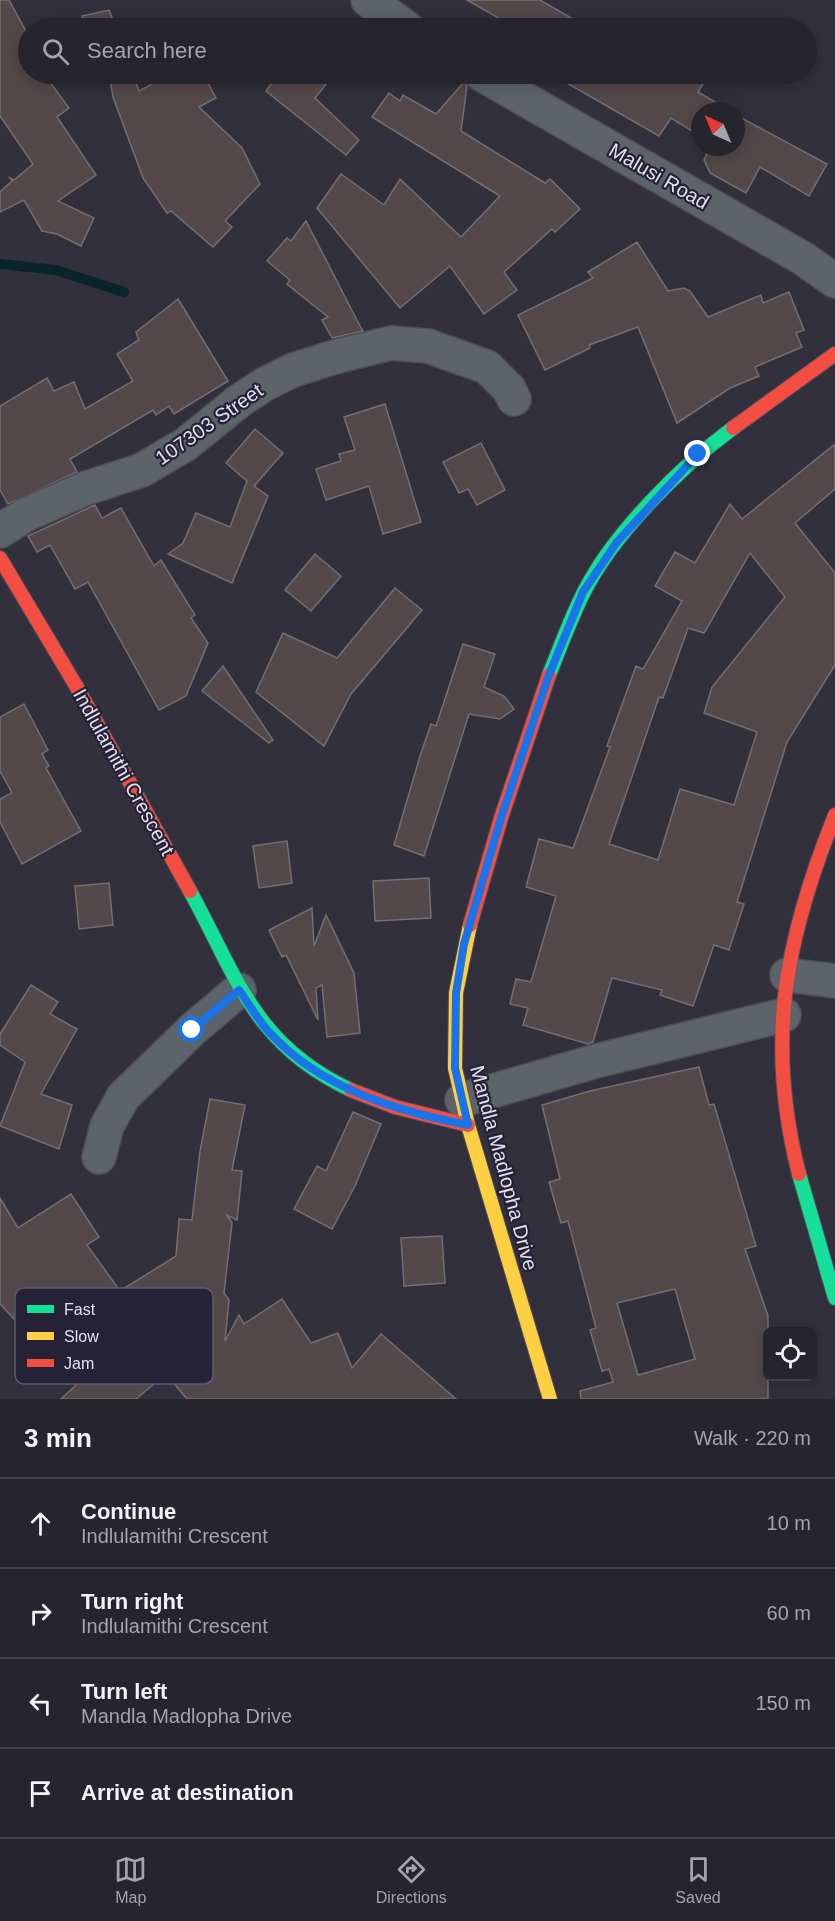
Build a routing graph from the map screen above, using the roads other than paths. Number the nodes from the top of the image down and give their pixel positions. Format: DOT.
graph roads {
  1 [pos="368,0"];
  2 [pos="393,18"];
  3 [pos="498,84"];
  4 [pos="835,281"];
  5 [pos="835,354"];
  6 [pos="514,399"];
  7 [pos="0,531"];
  8 [pos="0,558"];
  9 [pos="835,815"];
  10 [pos="787,975"];
  11 [pos="835,981"];
  12 [pos="239,990"];
  13 [pos="784,1015"];
  14 [pos="465,1113"];
  15 [pos="99,1157"];
  16 [pos="835,1298"];
  17 [pos="550,1399"];
  1 -- 2 [label="street"];
  3 -- 4 [label="street, Malusi Road"];
  5 -- 14 [label="street, Mandla Madlopha Drive"];
  6 -- 7 [label="street, 107303 Street"];
  8 -- 12 [label="street, Indlulamithi Crescent"];
  9 -- 10 [label="street"];
  10 -- 11 [label="street"];
  10 -- 13 [label="street"];
  12 -- 14 [label="street, Indlulamithi Crescent"];
  12 -- 15 [label="street"];
  13 -- 14 [label="street"];
  13 -- 16 [label="street"];
  14 -- 17 [label="street, Mandla Madlopha Drive"];
}
